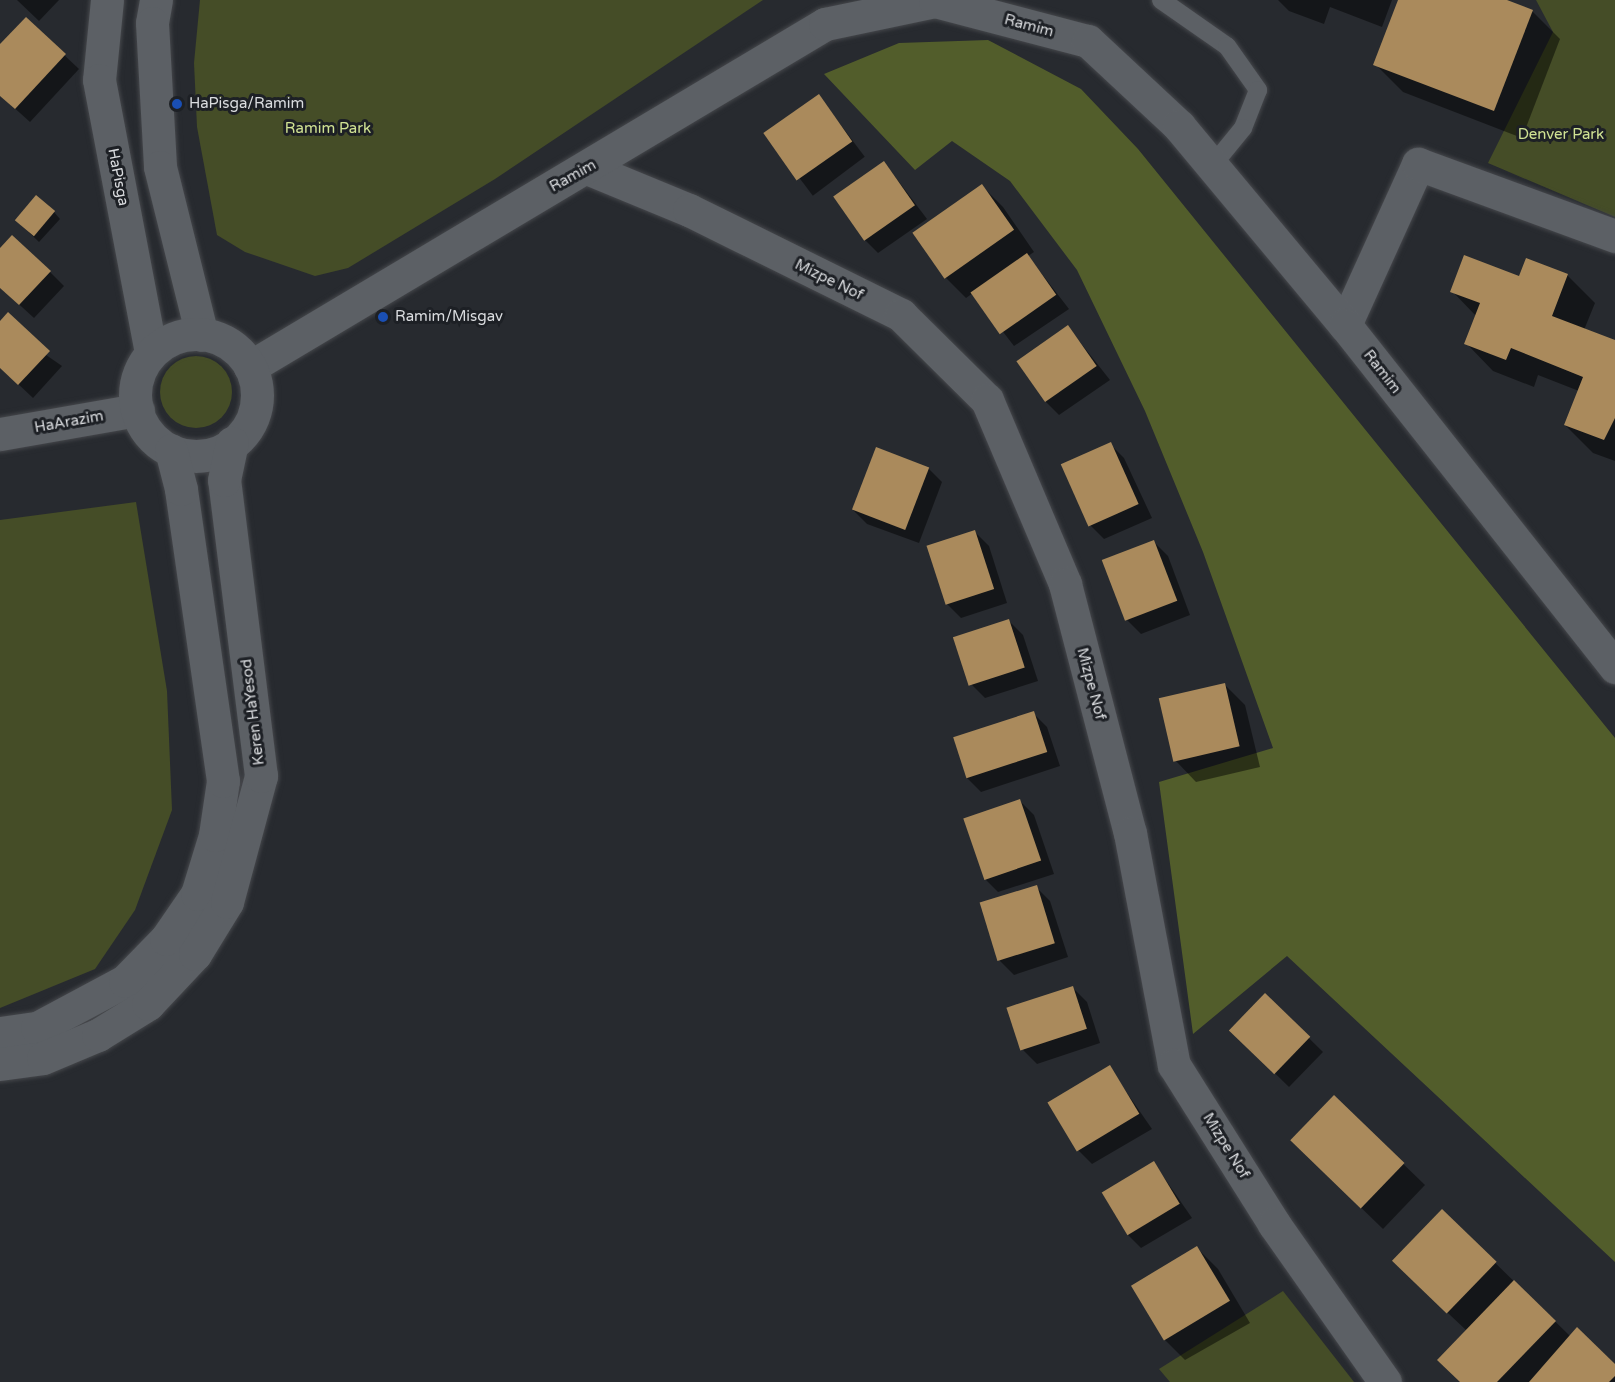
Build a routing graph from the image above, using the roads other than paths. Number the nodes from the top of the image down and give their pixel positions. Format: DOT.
graph roads {
  1 [pos="107,0"];
  2 [pos="156,0"];
  3 [pos="1161,0"];
  4 [pos="1212,166"];
  5 [pos="587,168"];
  6 [pos="1615,236"];
  7 [pos="1345,325"];
  8 [pos="202,334"];
  9 [pos="152,353"];
  10 [pos="250,367"];
  11 [pos="138,410"];
  12 [pos="0,434"];
  13 [pos="232,443"];
  14 [pos="171,450"];
  15 [pos="1615,667"];
  16 [pos="0,1034"];
  17 [pos="0,1064"];
  18 [pos="1385,1382"];
  1 -- 9 [label="street, HaPisga"];
  2 -- 8 [label="street"];
  3 -- 4 [label="lane"];
  4 -- 5 [label="street, Ramim"];
  4 -- 7 [label="street, Ramim"];
  5 -- 10 [label="street, Ramim"];
  5 -- 18 [label="street, Mizpe Nof"];
  6 -- 7 [label="street"];
  7 -- 15 [label="street, Ramim"];
  8 -- 9 [label="street"];
  8 -- 10 [label="street"];
  9 -- 11 [label="street"];
  10 -- 13 [label="street"];
  11 -- 12 [label="street, HaArazim"];
  11 -- 14 [label="street"];
  13 -- 14 [label="street"];
  13 -- 17 [label="street, Keren HaYesod"];
  14 -- 16 [label="street"];
}
